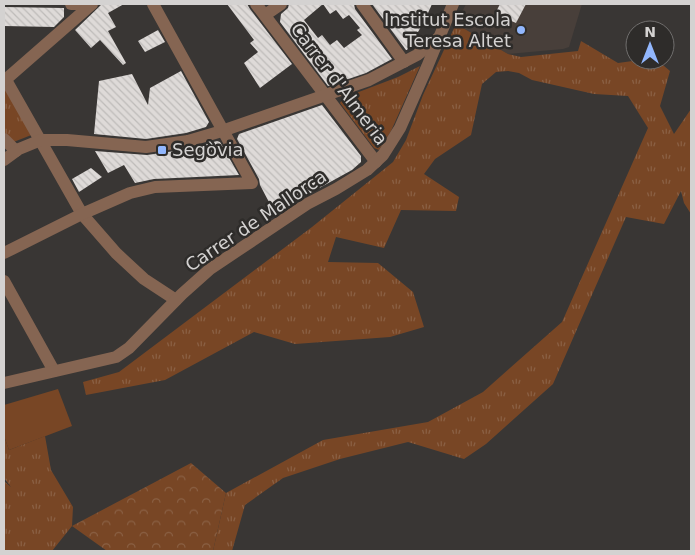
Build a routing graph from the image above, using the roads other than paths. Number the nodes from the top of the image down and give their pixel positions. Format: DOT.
graph roads {
  1 [pos="71,4"];
  2 [pos="92,4"];
  3 [pos="153,4"];
  4 [pos="256,4"];
  5 [pos="281,4"];
  6 [pos="362,4"];
  7 [pos="453,4"];
  8 [pos="265,15"];
  9 [pos="438,37"];
  10 [pos="404,62"];
  11 [pos="5,80"];
  12 [pos="327,96"];
  13 [pos="222,131"];
  14 [pos="4,139"];
  15 [pos="41,140"];
  16 [pos="16,151"];
  17 [pos="4,160"];
  18 [pos="376,162"];
  19 [pos="82,214"];
  20 [pos="4,253"];
  21 [pos="4,282"];
  22 [pos="176,300"];
  23 [pos="54,372"];
  24 [pos="4,383"];
  1 -- 2 [label="street"];
  2 -- 11 [label="street"];
  3 -- 13 [label="street"];
  4 -- 8 [label="street, Carrer d'Almeria"];
  5 -- 8 [label="street"];
  6 -- 10 [label="street"];
  7 -- 9 [label="street, Carrer de Mallorca"];
  8 -- 12 [label="street, Carrer d'Almeria"];
  9 -- 10 [label="street"];
  9 -- 18 [label="street, Carrer de Mallorca"];
  10 -- 12 [label="street"];
  11 -- 15 [label="street"];
  12 -- 13 [label="street"];
  12 -- 18 [label="street, Carrer d'Almeria"];
  13 -- 15 [label="street"];
  13 -- 19 [label="street"];
  14 -- 16 [label="street"];
  15 -- 16 [label="street"];
  15 -- 19 [label="street"];
  16 -- 17 [label="street"];
  18 -- 22 [label="street, Carrer de Mallorca"];
  19 -- 20 [label="street"];
  19 -- 22 [label="street"];
  21 -- 23 [label="street"];
  22 -- 23 [label="street, Carrer de Mallorca"];
  23 -- 24 [label="street, Carrer de Mallorca"];
}
